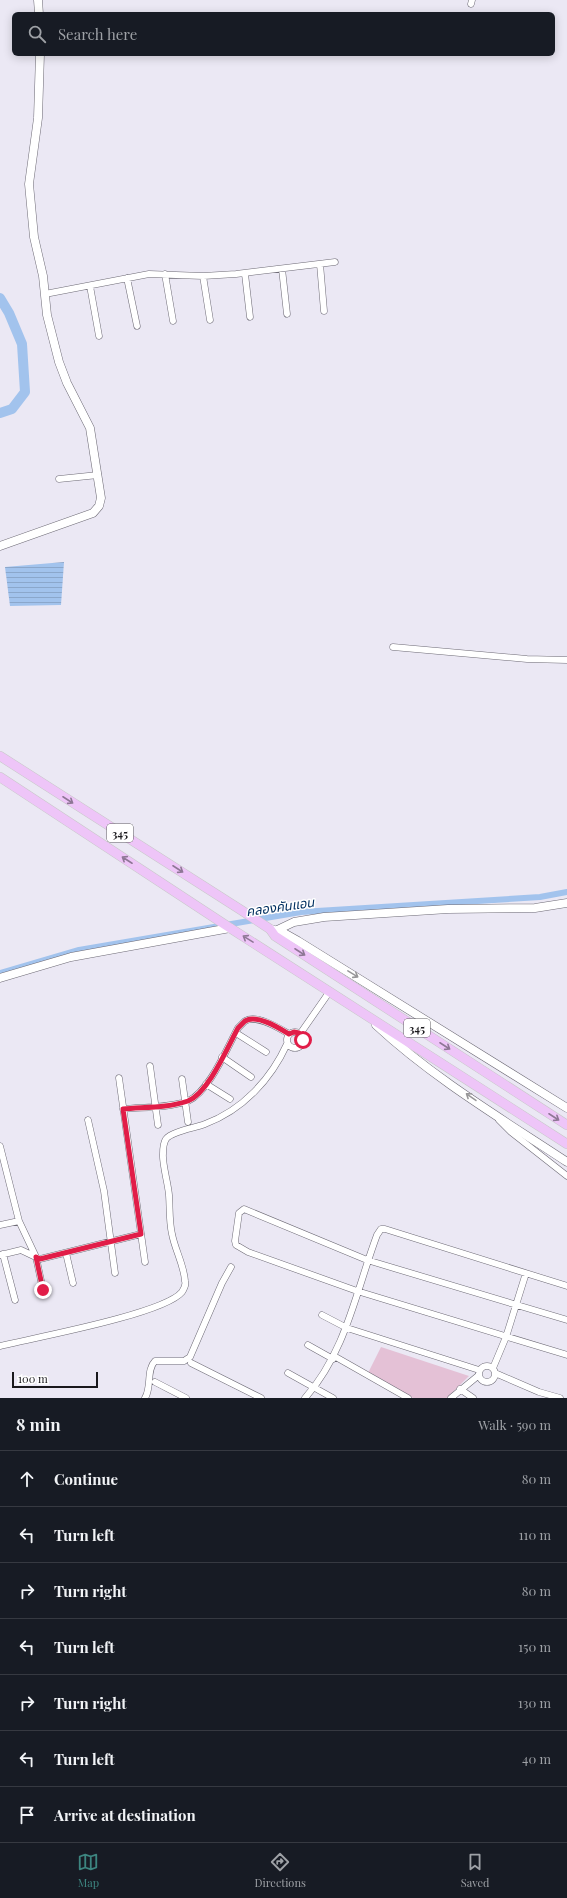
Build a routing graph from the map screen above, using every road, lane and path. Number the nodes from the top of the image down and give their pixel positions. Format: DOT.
graph roads {
  1 [pos="38,0"];
  2 [pos="40,12"];
  3 [pos="40,56"];
  4 [pos="335,262"];
  5 [pos="320,264"];
  6 [pos="282,269"];
  7 [pos="165,274"];
  8 [pos="245,274"];
  9 [pos="203,276"];
  10 [pos="127,278"];
  11 [pos="90,286"];
  12 [pos="45,294"];
  13 [pos="324,311"];
  14 [pos="287,314"];
  15 [pos="250,317"];
  16 [pos="210,320"];
  17 [pos="173,321"];
  18 [pos="137,326"];
  19 [pos="99,336"];
  20 [pos="98,475"];
  21 [pos="59,479"];
  22 [pos="0,546"];
  23 [pos="393,647"];
  24 [pos="567,660"];
  25 [pos="0,749"];
  26 [pos="0,756"];
  27 [pos="0,777"];
  28 [pos="0,783"];
  29 [pos="49,787"];
  30 [pos="21,790"];
  31 [pos="567,903"];
  32 [pos="228,927"];
  33 [pos="271,929"];
  34 [pos="0,978"];
  35 [pos="330,991"];
  36 [pos="363,1013"];
  37 [pos="236,1033"];
  38 [pos="289,1034"];
  39 [pos="300,1034"];
  40 [pos="288,1044"];
  41 [pos="266,1052"];
  42 [pos="222,1057"];
  43 [pos="150,1066"];
  44 [pos="252,1077"];
  45 [pos="119,1078"];
  46 [pos="182,1079"];
  47 [pos="206,1084"];
  48 [pos="230,1099"];
  49 [pos="185,1101"];
  50 [pos="156,1106"];
  51 [pos="567,1106"];
  52 [pos="487,1108"];
  53 [pos="123,1109"];
  54 [pos="88,1120"];
  55 [pos="188,1122"];
  56 [pos="158,1126"];
  57 [pos="567,1126"];
  58 [pos="567,1144"];
  59 [pos="0,1146"];
  60 [pos="565,1161"];
  61 [pos="567,1176"];
  62 [pos="19,1220"];
  63 [pos="0,1225"];
  64 [pos="141,1234"];
  65 [pos="110,1242"];
  66 [pos="66,1253"];
  67 [pos="1,1254"];
  68 [pos="36,1257"];
  69 [pos="367,1260"];
  70 [pos="145,1262"];
  71 [pos="231,1267"];
  72 [pos="114,1273"];
  73 [pos="526,1273"];
  74 [pos="73,1283"];
  75 [pos="567,1286"];
  76 [pos="43,1290"];
  77 [pos="357,1291"];
  78 [pos="15,1300"];
  79 [pos="516,1305"];
  80 [pos="322,1315"];
  81 [pos="567,1320"];
  82 [pos="347,1328"];
  83 [pos="506,1337"];
  84 [pos="308,1345"];
  85 [pos="0,1346"];
  86 [pos="567,1355"];
  87 [pos="333,1357"];
  88 [pos="191,1363"];
  89 [pos="494,1371"];
  90 [pos="288,1373"];
  91 [pos="479,1373"];
  92 [pos="155,1382"];
  93 [pos="314,1387"];
  94 [pos="460,1390"];
  95 [pos="539,1392"];
  96 [pos="145,1398"];
  97 [pos="186,1398"];
  98 [pos="261,1398"];
  99 [pos="304,1398"];
  100 [pos="333,1398"];
  101 [pos="408,1398"];
  102 [pos="451,1398"];
  103 [pos="473,1398"];
  104 [pos="544,1398"];
  105 [pos="560,1398"];
  1 -- 2 [label="street"];
  3 -- 12 [label="street"];
  4 -- 5 [label="street"];
  5 -- 6 [label="street"];
  5 -- 13 [label="street"];
  6 -- 8 [label="street"];
  6 -- 14 [label="street"];
  7 -- 9 [label="street"];
  7 -- 10 [label="street"];
  7 -- 17 [label="street"];
  8 -- 9 [label="street"];
  8 -- 15 [label="street"];
  9 -- 16 [label="street"];
  10 -- 11 [label="street"];
  10 -- 18 [label="street"];
  11 -- 12 [label="street"];
  11 -- 19 [label="street"];
  12 -- 20 [label="street"];
  20 -- 21 [label="street"];
  20 -- 22 [label="street"];
  23 -- 24 [label="street"];
  25 -- 29 [label="main road"];
  26 -- 29 [label="main road, 345"];
  27 -- 30 [label="main road, 345"];
  28 -- 30 [label="main road"];
  29 -- 33 [label="main road, 345, one-way"];
  32 -- 30 [label="main road, 345, one-way"];
  31 -- 33 [label="street"];
  32 -- 34 [label="street"];
  35 -- 32 [label="main road, 345, one-way"];
  33 -- 51 [label="street, 345, one-way"];
  33 -- 57 [label="main road, 345, one-way"];
  35 -- 36 [label="main road, 345"];
  35 -- 39 [label="street"];
  52 -- 36 [label="street, 345, one-way"];
  36 -- 58 [label="main road, 345"];
  37 -- 38 [label="street"];
  37 -- 41 [label="street"];
  37 -- 42 [label="street"];
  38 -- 39 [label="street"];
  38 -- 40 [label="street"];
  39 -- 40 [label="street"];
  40 -- 85 [label="street"];
  42 -- 44 [label="street"];
  42 -- 47 [label="street"];
  43 -- 50 [label="street"];
  45 -- 53 [label="street"];
  46 -- 49 [label="street"];
  47 -- 48 [label="street"];
  47 -- 49 [label="street"];
  49 -- 50 [label="street"];
  49 -- 55 [label="street"];
  50 -- 53 [label="street"];
  50 -- 56 [label="street"];
  52 -- 60 [label="street, 345"];
  52 -- 61 [label="street"];
  53 -- 64 [label="street"];
  54 -- 65 [label="street"];
  59 -- 62 [label="street"];
  62 -- 63 [label="street"];
  62 -- 68 [label="street"];
  64 -- 65 [label="street"];
  64 -- 70 [label="street"];
  65 -- 66 [label="street"];
  65 -- 72 [label="street"];
  66 -- 68 [label="street"];
  66 -- 74 [label="street"];
  67 -- 68 [label="street"];
  67 -- 78 [label="street"];
  68 -- 76 [label="street"];
  69 -- 73 [label="street"];
  69 -- 77 [label="street"];
  69 -- 77 [label="street"];
  69 -- 79 [label="street"];
  71 -- 96 [label="street"];
  73 -- 75 [label="street"];
  73 -- 79 [label="street"];
  77 -- 82 [label="street"];
  77 -- 83 [label="street"];
  79 -- 81 [label="street"];
  79 -- 83 [label="street"];
  80 -- 82 [label="street"];
  82 -- 87 [label="street"];
  82 -- 91 [label="street"];
  83 -- 86 [label="street"];
  83 -- 89 [label="street"];
  84 -- 87 [label="street"];
  87 -- 93 [label="street"];
  87 -- 101 [label="street"];
  88 -- 98 [label="street"];
  89 -- 91 [label="street"];
  89 -- 91 [label="street"];
  89 -- 95 [label="street"];
  90 -- 93 [label="street"];
  91 -- 94 [label="street"];
  92 -- 97 [label="street"];
  93 -- 99 [label="street"];
  93 -- 100 [label="street"];
  94 -- 102 [label="street"];
  94 -- 103 [label="street"];
  95 -- 104 [label="street"];
  95 -- 105 [label="street"];
}
